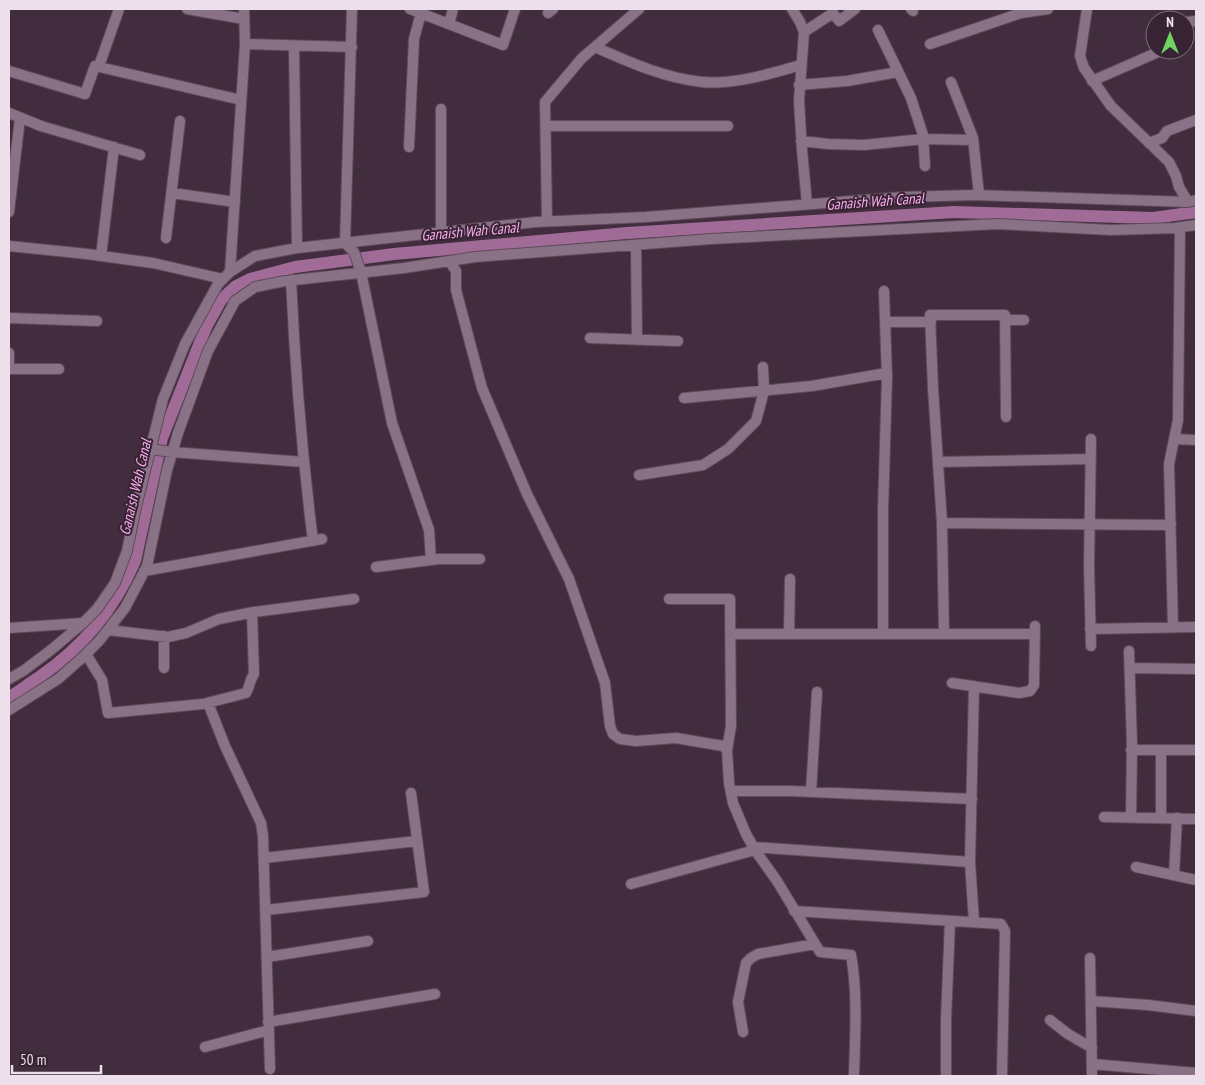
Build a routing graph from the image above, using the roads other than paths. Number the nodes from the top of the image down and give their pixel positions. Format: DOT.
graph roads {
  1 [pos="119,9"];
  2 [pos="187,9"];
  3 [pos="352,9"];
  4 [pos="410,9"];
  5 [pos="453,9"];
  6 [pos="515,9"];
  7 [pos="639,9"];
  8 [pos="792,9"];
  9 [pos="855,9"];
  10 [pos="1048,9"];
  11 [pos="1087,9"];
  12 [pos="1020,11"];
  13 [pos="421,13"];
  14 [pos="244,14"];
  15 [pos="449,24"];
  16 [pos="878,30"];
  17 [pos="804,32"];
  18 [pos="245,44"];
  19 [pos="930,44"];
  20 [pos="294,46"];
  21 [pos="352,47"];
  22 [pos="595,47"];
  23 [pos="1145,58"];
  24 [pos="801,65"];
  25 [pos="99,66"];
  26 [pos="9,71"];
  27 [pos="898,72"];
  28 [pos="1092,81"];
  29 [pos="951,82"];
  30 [pos="799,85"];
  31 [pos="241,100"];
  32 [pos="441,109"];
  33 [pos="9,113"];
  34 [pos="20,118"];
  35 [pos="1196,120"];
  36 [pos="180,121"];
  37 [pos="546,126"];
  38 [pos="728,126"];
  39 [pos="923,139"];
  40 [pos="973,140"];
  41 [pos="801,141"];
  42 [pos="1149,144"];
  43 [pos="114,147"];
  44 [pos="409,147"];
  45 [pos="140,155"];
  46 [pos="925,166"];
  47 [pos="172,193"];
  48 [pos="979,195"];
  49 [pos="1192,201"];
  50 [pos="235,202"];
  51 [pos="807,204"];
  52 [pos="9,212"];
  53 [pos="547,221"];
  54 [pos="1196,225"];
  55 [pos="1180,228"];
  56 [pos="441,233"];
  57 [pos="166,238"];
  58 [pos="346,243"];
  59 [pos="636,245"];
  60 [pos="9,246"];
  61 [pos="297,248"];
  62 [pos="101,256"];
  63 [pos="450,262"];
  64 [pos="360,270"];
  65 [pos="226,275"];
  66 [pos="291,280"];
  67 [pos="884,291"];
  68 [pos="9,318"];
  69 [pos="1005,320"];
  70 [pos="1024,320"];
  71 [pos="97,321"];
  72 [pos="886,322"];
  73 [pos="931,322"];
  74 [pos="590,338"];
  75 [pos="637,340"];
  76 [pos="678,341"];
  77 [pos="9,353"];
  78 [pos="763,367"];
  79 [pos="9,369"];
  80 [pos="59,369"];
  81 [pos="887,373"];
  82 [pos="764,391"];
  83 [pos="684,398"];
  84 [pos="1006,417"];
  85 [pos="1091,439"];
  86 [pos="1174,439"];
  87 [pos="1196,440"];
  88 [pos="152,449"];
  89 [pos="169,452"];
  90 [pos="1091,460"];
  91 [pos="304,462"];
  92 [pos="938,462"];
  93 [pos="638,475"];
  94 [pos="942,523"];
  95 [pos="1090,524"];
  96 [pos="1171,525"];
  97 [pos="480,559"];
  98 [pos="431,560"];
  99 [pos="376,567"];
  100 [pos="144,571"];
  101 [pos="790,579"];
  102 [pos="354,598"];
  103 [pos="669,599"];
  104 [pos="252,613"];
  105 [pos="83,623"];
  106 [pos="1173,627"];
  107 [pos="1195,627"];
  108 [pos="9,628"];
  109 [pos="1090,629"];
  110 [pos="108,630"];
  111 [pos="731,634"];
  112 [pos="789,634"];
  113 [pos="883,634"];
  114 [pos="944,634"];
  115 [pos="164,636"];
  116 [pos="1091,646"];
  117 [pos="1129,651"];
  118 [pos="86,654"];
  119 [pos="164,668"];
  120 [pos="1130,668"];
  121 [pos="1196,669"];
  122 [pos="9,679"];
  123 [pos="952,682"];
  124 [pos="974,686"];
  125 [pos="817,692"];
  126 [pos="208,703"];
  127 [pos="9,710"];
  128 [pos="727,750"];
  129 [pos="1132,750"];
  130 [pos="1161,750"];
  131 [pos="1196,750"];
  132 [pos="731,791"];
  133 [pos="811,792"];
  134 [pos="411,793"];
  135 [pos="972,799"];
  136 [pos="1104,817"];
  137 [pos="1131,817"];
  138 [pos="1161,818"];
  139 [pos="1177,818"];
  140 [pos="1196,818"];
  141 [pos="417,841"];
  142 [pos="754,848"];
  143 [pos="264,858"];
  144 [pos="970,862"];
  145 [pos="1136,867"];
  146 [pos="1174,875"];
  147 [pos="1196,880"];
  148 [pos="631,884"];
  149 [pos="266,910"];
  150 [pos="794,911"];
  151 [pos="950,921"];
  152 [pos="974,922"];
  153 [pos="368,941"];
  154 [pos="815,944"];
  155 [pos="267,957"];
  156 [pos="1090,958"];
  157 [pos="435,994"];
  158 [pos="1091,1002"];
  159 [pos="1196,1011"];
  160 [pos="1050,1020"];
  161 [pos="269,1026"];
  162 [pos="743,1032"];
  163 [pos="205,1047"];
  164 [pos="1092,1048"];
  165 [pos="1092,1064"];
  166 [pos="270,1069"];
  167 [pos="1196,1073"];
  168 [pos="854,1076"];
  169 [pos="946,1076"];
  170 [pos="1002,1076"];
  171 [pos="1092,1076"];
  1 -- 25 [label="street"];
  2 -- 14 [label="street"];
  3 -- 21 [label="street"];
  4 -- 13 [label="street"];
  5 -- 15 [label="street"];
  6 -- 15 [label="street"];
  7 -- 22 [label="street"];
  8 -- 17 [label="street"];
  9 -- 17 [label="street"];
  10 -- 12 [label="street"];
  11 -- 28 [label="street"];
  12 -- 19 [label="street"];
  13 -- 15 [label="street"];
  13 -- 44 [label="street"];
  14 -- 18 [label="street"];
  16 -- 27 [label="street"];
  17 -- 24 [label="street"];
  18 -- 20 [label="street"];
  18 -- 31 [label="street"];
  20 -- 21 [label="street"];
  20 -- 61 [label="street"];
  21 -- 58 [label="street"];
  22 -- 24 [label="street"];
  22 -- 37 [label="street"];
  23 -- 28 [label="street"];
  24 -- 30 [label="street"];
  25 -- 26 [label="street"];
  25 -- 31 [label="street"];
  27 -- 30 [label="street"];
  27 -- 39 [label="street"];
  28 -- 42 [label="street"];
  29 -- 40 [label="street"];
  30 -- 41 [label="street"];
  31 -- 50 [label="street"];
  32 -- 56 [label="street"];
  33 -- 34 [label="street"];
  34 -- 43 [label="street"];
  34 -- 52 [label="street"];
  35 -- 42 [label="street"];
  36 -- 47 [label="street"];
  37 -- 38 [label="street"];
  37 -- 53 [label="street"];
  39 -- 40 [label="street"];
  39 -- 41 [label="street"];
  39 -- 46 [label="street"];
  40 -- 48 [label="street"];
  41 -- 51 [label="street"];
  42 -- 49 [label="street"];
  43 -- 45 [label="street"];
  43 -- 62 [label="street"];
  47 -- 50 [label="street"];
  47 -- 57 [label="street"];
  48 -- 49 [label="street"];
  48 -- 51 [label="street"];
  50 -- 65 [label="street"];
  51 -- 53 [label="street"];
  53 -- 56 [label="street"];
  54 -- 55 [label="street"];
  55 -- 59 [label="street"];
  55 -- 86 [label="street"];
  56 -- 58 [label="street"];
  58 -- 61 [label="street"];
  58 -- 64 [label="street"];
  59 -- 63 [label="street"];
  59 -- 75 [label="street"];
  60 -- 62 [label="street"];
  61 -- 65 [label="street"];
  62 -- 65 [label="street"];
  63 -- 64 [label="street"];
  63 -- 128 [label="street"];
  64 -- 66 [label="street"];
  64 -- 98 [label="street"];
  65 -- 88 [label="street"];
  66 -- 89 [label="street"];
  66 -- 91 [label="street"];
  67 -- 72 [label="street"];
  68 -- 71 [label="street"];
  69 -- 70 [label="street"];
  69 -- 73 [label="street"];
  69 -- 84 [label="street"];
  72 -- 73 [label="street"];
  72 -- 81 [label="street"];
  73 -- 92 [label="street"];
  74 -- 75 [label="street"];
  75 -- 76 [label="street"];
  77 -- 79 [label="street"];
  78 -- 82 [label="street"];
  79 -- 80 [label="street"];
  81 -- 82 [label="street"];
  81 -- 113 [label="street"];
  82 -- 83 [label="street"];
  82 -- 93 [label="street"];
  85 -- 90 [label="street"];
  86 -- 87 [label="street"];
  86 -- 96 [label="street"];
  88 -- 89 [label="street"];
  88 -- 105 [label="street"];
  89 -- 91 [label="street"];
  89 -- 100 [label="street"];
  90 -- 92 [label="street"];
  90 -- 95 [label="street"];
  91 -- 100 [label="street"];
  92 -- 94 [label="street"];
  94 -- 95 [label="street"];
  94 -- 114 [label="street"];
  95 -- 96 [label="street"];
  95 -- 109 [label="street"];
  96 -- 106 [label="street"];
  97 -- 98 [label="street"];
  98 -- 99 [label="street"];
  100 -- 110 [label="street"];
  101 -- 112 [label="street"];
  102 -- 104 [label="street"];
  103 -- 111 [label="street"];
  104 -- 115 [label="street"];
  104 -- 126 [label="street"];
  105 -- 108 [label="street"];
  105 -- 122 [label="street"];
  106 -- 107 [label="street"];
  106 -- 109 [label="street"];
  109 -- 116 [label="street"];
  110 -- 115 [label="street"];
  110 -- 118 [label="street"];
  111 -- 112 [label="street"];
  111 -- 128 [label="street"];
  112 -- 113 [label="street"];
  113 -- 114 [label="street"];
  114 -- 124 [label="street"];
  115 -- 119 [label="street"];
  117 -- 120 [label="street"];
  118 -- 126 [label="street"];
  118 -- 127 [label="street"];
  120 -- 121 [label="street"];
  120 -- 129 [label="street"];
  123 -- 124 [label="street"];
  124 -- 135 [label="street"];
  125 -- 133 [label="street"];
  126 -- 143 [label="street"];
  128 -- 132 [label="street"];
  129 -- 130 [label="street"];
  129 -- 137 [label="street"];
  130 -- 131 [label="street"];
  130 -- 138 [label="street"];
  132 -- 133 [label="street"];
  132 -- 142 [label="street"];
  133 -- 135 [label="street"];
  134 -- 141 [label="street"];
  135 -- 144 [label="street"];
  136 -- 137 [label="street"];
  137 -- 138 [label="street"];
  138 -- 139 [label="street"];
  139 -- 140 [label="street"];
  139 -- 146 [label="street"];
  141 -- 143 [label="street"];
  141 -- 149 [label="street"];
  142 -- 144 [label="street"];
  142 -- 148 [label="street"];
  142 -- 150 [label="street"];
  143 -- 149 [label="street"];
  144 -- 152 [label="street"];
  145 -- 146 [label="street"];
  146 -- 147 [label="street"];
  149 -- 155 [label="street"];
  150 -- 151 [label="street"];
  150 -- 154 [label="street"];
  151 -- 152 [label="street"];
  151 -- 169 [label="street"];
  152 -- 170 [label="street"];
  153 -- 155 [label="street"];
  154 -- 162 [label="street"];
  154 -- 168 [label="street"];
  155 -- 161 [label="street"];
  156 -- 158 [label="street"];
  157 -- 161 [label="street"];
  158 -- 159 [label="street"];
  158 -- 164 [label="street"];
  160 -- 164 [label="street"];
  161 -- 163 [label="street"];
  161 -- 166 [label="street"];
  164 -- 165 [label="street"];
  165 -- 167 [label="street"];
  165 -- 171 [label="street"];
}
